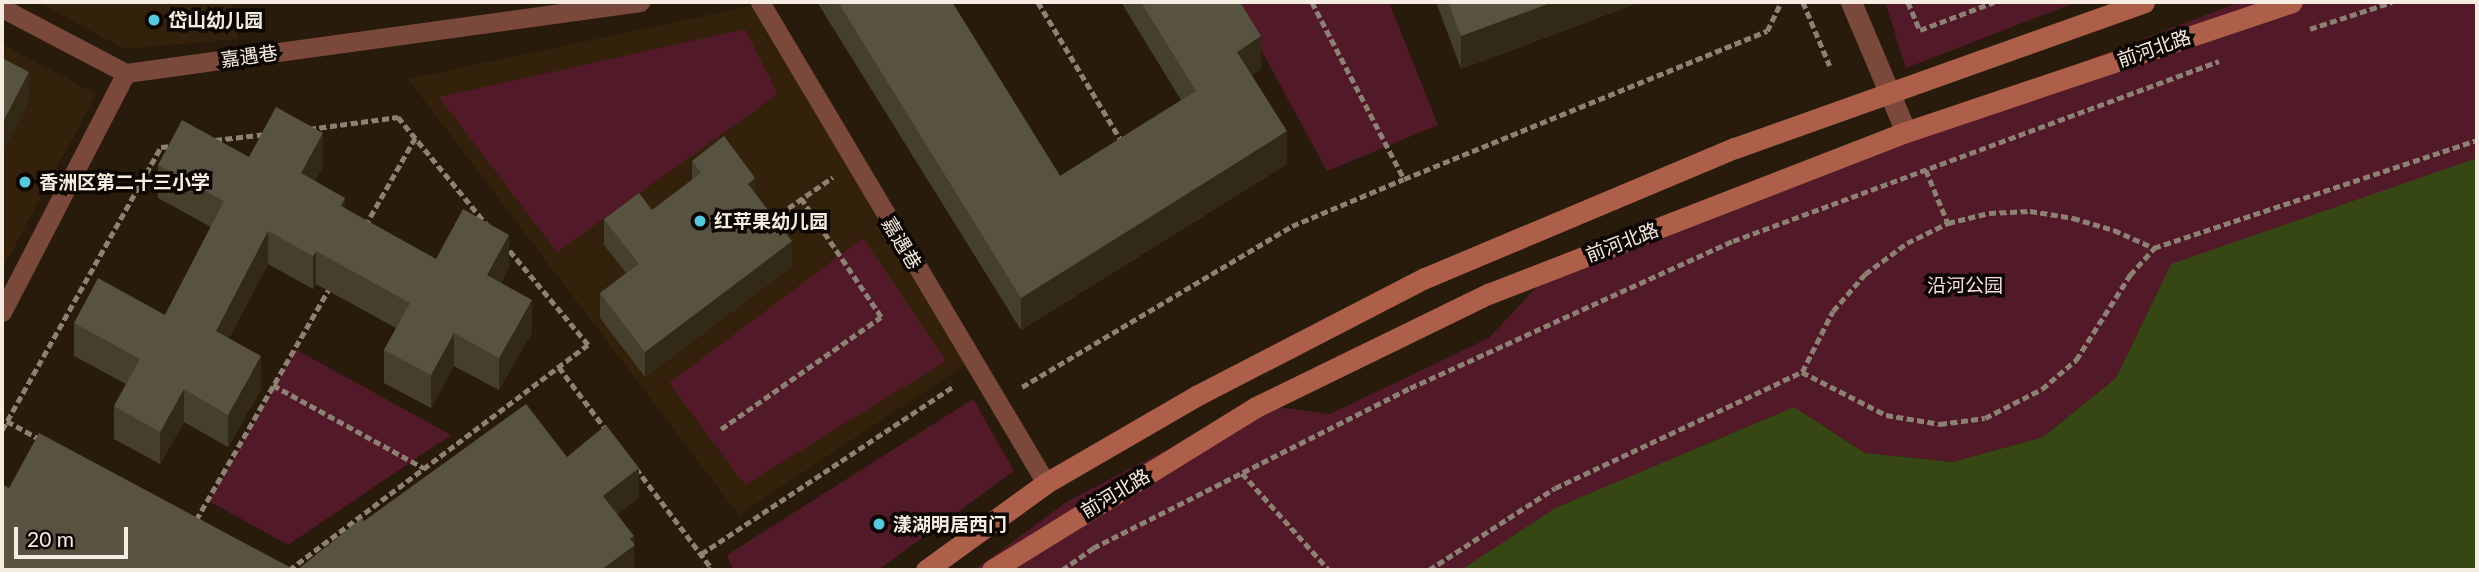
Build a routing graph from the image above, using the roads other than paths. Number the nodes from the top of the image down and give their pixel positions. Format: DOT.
graph roads {
  1 [pos="640,2"];
  2 [pos="760,2"];
  3 [pos="1851,2"];
  4 [pos="2144,2"];
  5 [pos="2292,2"];
  6 [pos="2,8"];
  7 [pos="126,73"];
  8 [pos="1887,94"];
  9 [pos="1906,132"];
  10 [pos="2,312"];
  11 [pos="1046,482"];
  12 [pos="926,570"];
  13 [pos="992,570"];
  1 -- 7 [label="lane, 嘉遇巷"];
  2 -- 11 [label="lane, 嘉遇巷"];
  3 -- 8 [label="street"];
  4 -- 8 [label="main road"];
  5 -- 9 [label="main road, 前河北路"];
  6 -- 7 [label="lane"];
  7 -- 10 [label="lane"];
  8 -- 9 [label="street"];
  8 -- 11 [label="main road"];
  9 -- 13 [label="main road, 前河北路"];
  11 -- 12 [label="main road"];
}
